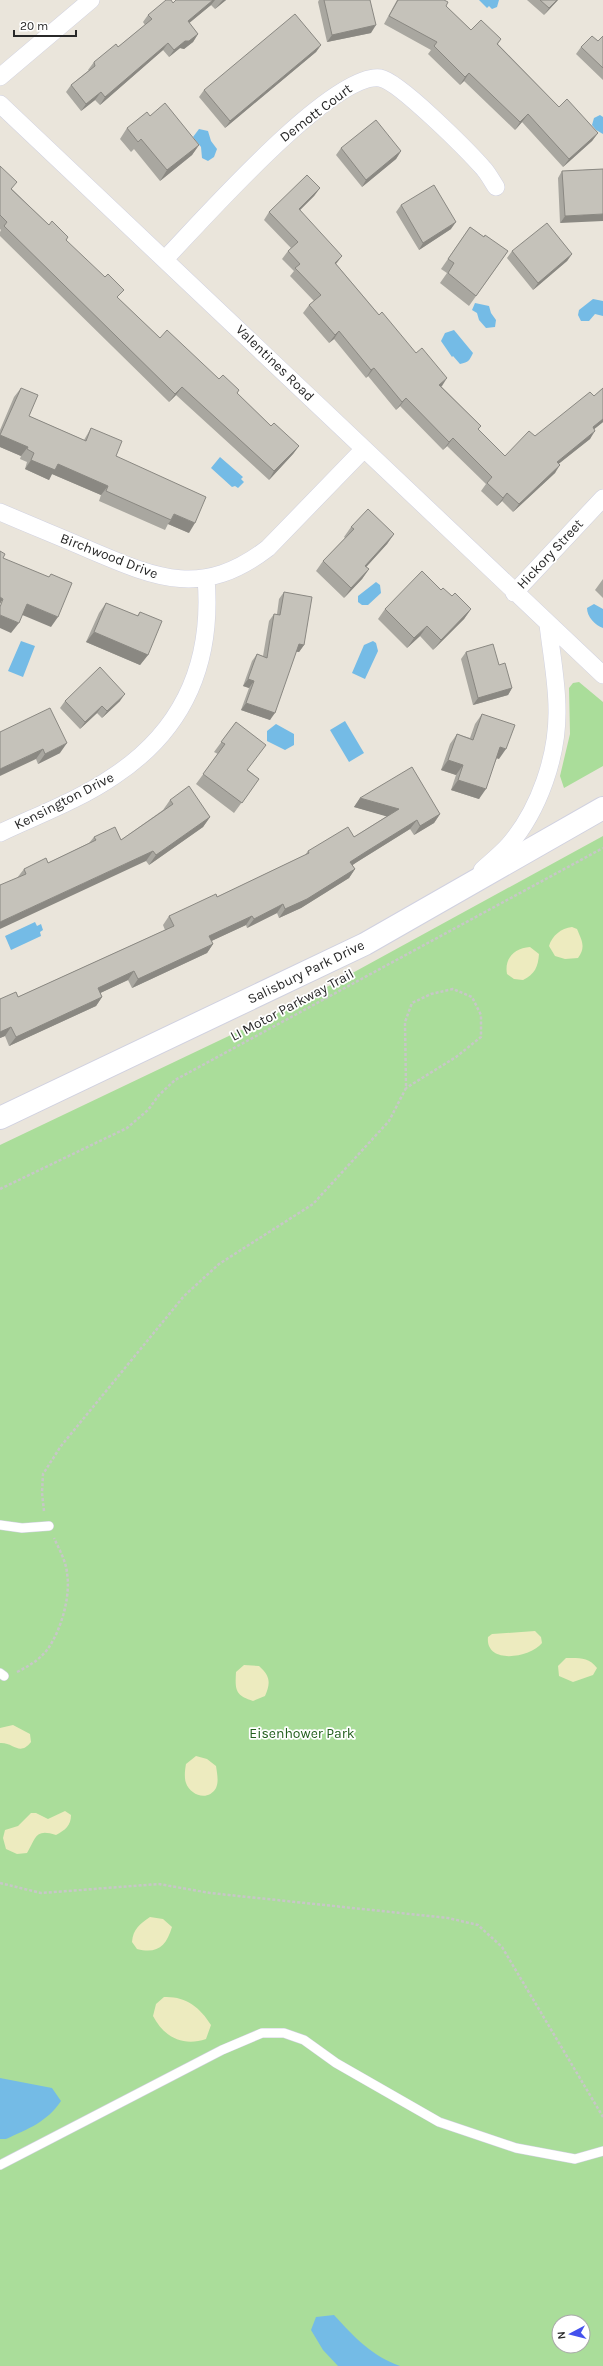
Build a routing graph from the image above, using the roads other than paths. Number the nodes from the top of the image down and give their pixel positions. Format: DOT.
graph roads {
  1 [pos="91,0"];
  2 [pos="0,76"];
  3 [pos="0,104"];
  4 [pos="496,187"];
  5 [pos="165,260"];
  6 [pos="364,449"];
  7 [pos="603,498"];
  8 [pos="0,512"];
  9 [pos="206,578"];
  10 [pos="514,592"];
  11 [pos="548,624"];
  12 [pos="603,675"];
  13 [pos="603,808"];
  14 [pos="0,833"];
  15 [pos="461,889"];
  16 [pos="0,1118"];
  17 [pos="0,1525"];
  18 [pos="49,1526"];
  19 [pos="603,2151"];
  20 [pos="0,2165"];
  1 -- 2 [label="street"];
  3 -- 5 [label="street, Valentines Road"];
  4 -- 5 [label="street, Demott Court"];
  5 -- 6 [label="street, Valentines Road"];
  6 -- 9 [label="street, Birchwood Drive"];
  6 -- 10 [label="street, Valentines Road"];
  7 -- 10 [label="street, Hickory Street"];
  8 -- 9 [label="street, Birchwood Drive"];
  9 -- 14 [label="street, Kensington Drive"];
  10 -- 11 [label="street, Valentines Road"];
  11 -- 12 [label="street, Valentines Road"];
  11 -- 15 [label="street"];
  13 -- 15 [label="main road, Salisbury Park Drive"];
  15 -- 16 [label="main road, Salisbury Park Drive"];
  17 -- 18 [label="lane"];
  19 -- 20 [label="lane"];
}
